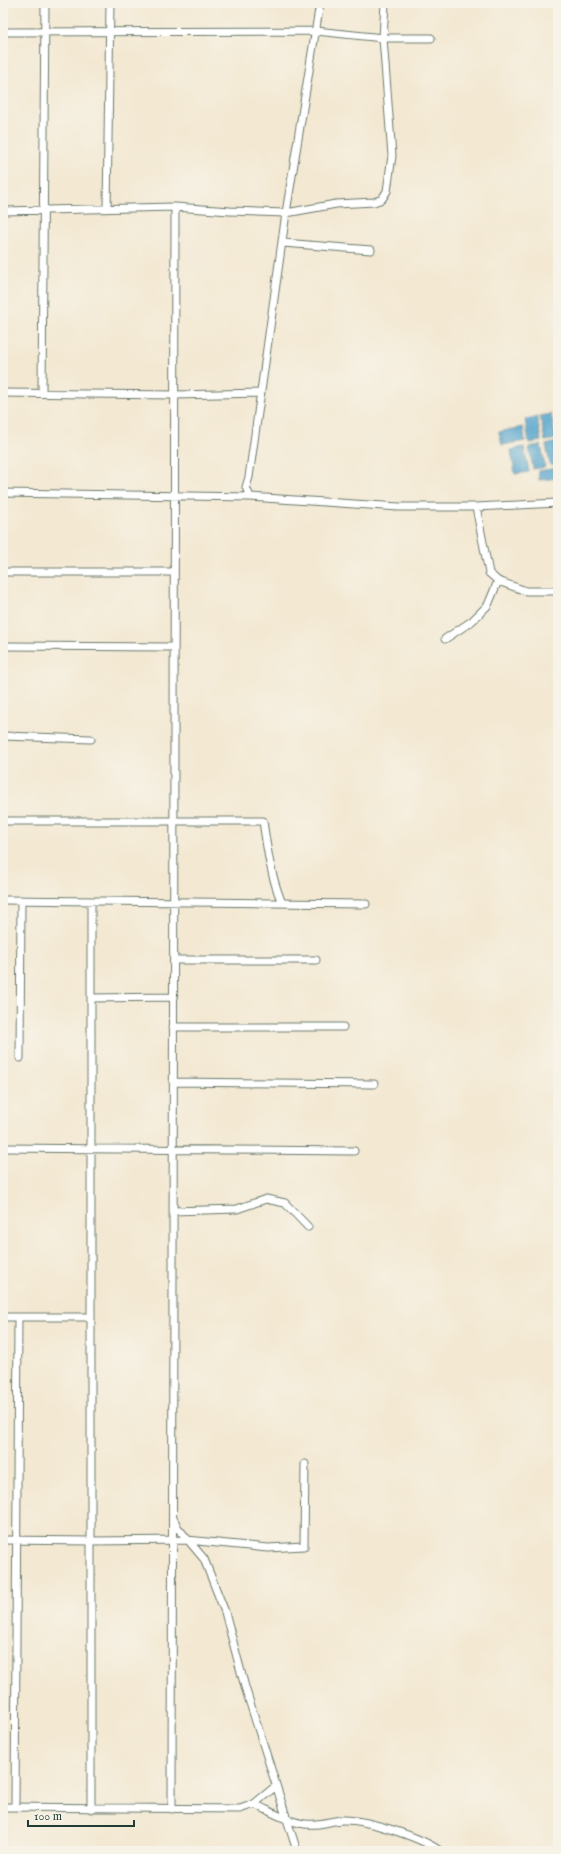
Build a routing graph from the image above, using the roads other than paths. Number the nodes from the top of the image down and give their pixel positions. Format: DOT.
graph roads {
  1 [pos="45,3"];
  2 [pos="110,3"];
  3 [pos="320,3"];
  4 [pos="385,3"];
  5 [pos="316,31"];
  6 [pos="3,32"];
  7 [pos="44,32"];
  8 [pos="109,32"];
  9 [pos="383,38"];
  10 [pos="431,38"];
  11 [pos="175,207"];
  12 [pos="107,209"];
  13 [pos="43,210"];
  14 [pos="3,212"];
  15 [pos="286,213"];
  16 [pos="283,243"];
  17 [pos="371,250"];
  18 [pos="3,393"];
  19 [pos="42,393"];
  20 [pos="260,393"];
  21 [pos="175,396"];
  22 [pos="3,494"];
  23 [pos="174,496"];
  24 [pos="250,498"];
  25 [pos="558,504"];
  26 [pos="476,507"];
  27 [pos="3,572"];
  28 [pos="174,572"];
  29 [pos="498,581"];
  30 [pos="558,591"];
  31 [pos="445,639"];
  32 [pos="3,646"];
  33 [pos="173,647"];
  34 [pos="3,736"];
  35 [pos="91,739"];
  36 [pos="3,822"];
  37 [pos="174,822"];
  38 [pos="3,900"];
  39 [pos="21,900"];
  40 [pos="91,901"];
  41 [pos="174,902"];
  42 [pos="282,903"];
  43 [pos="366,904"];
  44 [pos="174,960"];
  45 [pos="316,960"];
  46 [pos="174,997"];
  47 [pos="91,998"];
  48 [pos="174,1027"];
  49 [pos="343,1027"];
  50 [pos="20,1058"];
  51 [pos="173,1082"];
  52 [pos="374,1084"];
  53 [pos="3,1148"];
  54 [pos="91,1148"];
  55 [pos="173,1149"];
  56 [pos="354,1151"];
  57 [pos="173,1211"];
  58 [pos="308,1226"];
  59 [pos="3,1317"];
  60 [pos="18,1317"];
  61 [pos="91,1317"];
  62 [pos="305,1464"];
  63 [pos="173,1517"];
  64 [pos="3,1540"];
  65 [pos="16,1540"];
  66 [pos="188,1540"];
  67 [pos="91,1541"];
  68 [pos="173,1541"];
  69 [pos="276,1786"];
  70 [pos="254,1804"];
  71 [pos="3,1807"];
  72 [pos="15,1807"];
  73 [pos="91,1809"];
  74 [pos="172,1809"];
  75 [pos="285,1817"];
  76 [pos="297,1851"];
  77 [pos="440,1851"];
  1 -- 7 [label="street"];
  2 -- 8 [label="street"];
  3 -- 5 [label="street"];
  4 -- 9 [label="street"];
  5 -- 8 [label="street"];
  5 -- 9 [label="street"];
  5 -- 15 [label="street"];
  6 -- 7 [label="street"];
  7 -- 8 [label="street"];
  7 -- 13 [label="street"];
  8 -- 12 [label="street"];
  9 -- 10 [label="street"];
  9 -- 15 [label="street"];
  11 -- 12 [label="street"];
  11 -- 15 [label="street"];
  11 -- 21 [label="street"];
  12 -- 13 [label="street"];
  13 -- 14 [label="street"];
  13 -- 19 [label="street"];
  15 -- 16 [label="street"];
  16 -- 17 [label="street"];
  16 -- 20 [label="street"];
  18 -- 19 [label="street"];
  19 -- 21 [label="street"];
  20 -- 21 [label="street"];
  20 -- 24 [label="street"];
  21 -- 23 [label="street"];
  22 -- 23 [label="street"];
  23 -- 24 [label="street"];
  23 -- 28 [label="street"];
  24 -- 26 [label="street"];
  25 -- 26 [label="street"];
  26 -- 29 [label="street"];
  27 -- 28 [label="street"];
  28 -- 33 [label="street"];
  29 -- 30 [label="street"];
  29 -- 31 [label="street"];
  32 -- 33 [label="street"];
  33 -- 37 [label="street"];
  34 -- 35 [label="street"];
  36 -- 37 [label="street"];
  37 -- 41 [label="street"];
  37 -- 42 [label="street"];
  38 -- 39 [label="street"];
  39 -- 40 [label="street"];
  39 -- 50 [label="street"];
  40 -- 41 [label="street"];
  40 -- 47 [label="street"];
  41 -- 42 [label="street"];
  41 -- 44 [label="street"];
  42 -- 43 [label="street"];
  44 -- 45 [label="street"];
  44 -- 46 [label="street"];
  46 -- 47 [label="street"];
  46 -- 48 [label="street"];
  47 -- 54 [label="street"];
  48 -- 49 [label="street"];
  48 -- 51 [label="street"];
  51 -- 52 [label="street"];
  51 -- 55 [label="street"];
  53 -- 54 [label="street"];
  54 -- 55 [label="street"];
  54 -- 61 [label="street"];
  55 -- 56 [label="street"];
  55 -- 57 [label="street"];
  57 -- 58 [label="street"];
  57 -- 63 [label="street"];
  59 -- 60 [label="street"];
  60 -- 61 [label="street"];
  60 -- 65 [label="street"];
  61 -- 67 [label="street"];
  62 -- 66 [label="street"];
  63 -- 66 [label="street"];
  63 -- 68 [label="street"];
  64 -- 65 [label="street"];
  65 -- 67 [label="street"];
  65 -- 72 [label="street"];
  66 -- 68 [label="street"];
  66 -- 69 [label="street"];
  67 -- 68 [label="street"];
  67 -- 73 [label="street"];
  68 -- 74 [label="street"];
  69 -- 70 [label="street"];
  69 -- 75 [label="street"];
  70 -- 74 [label="street"];
  70 -- 75 [label="street"];
  71 -- 72 [label="street"];
  72 -- 73 [label="street"];
  73 -- 74 [label="street"];
  75 -- 76 [label="street"];
  75 -- 77 [label="street"];
}
